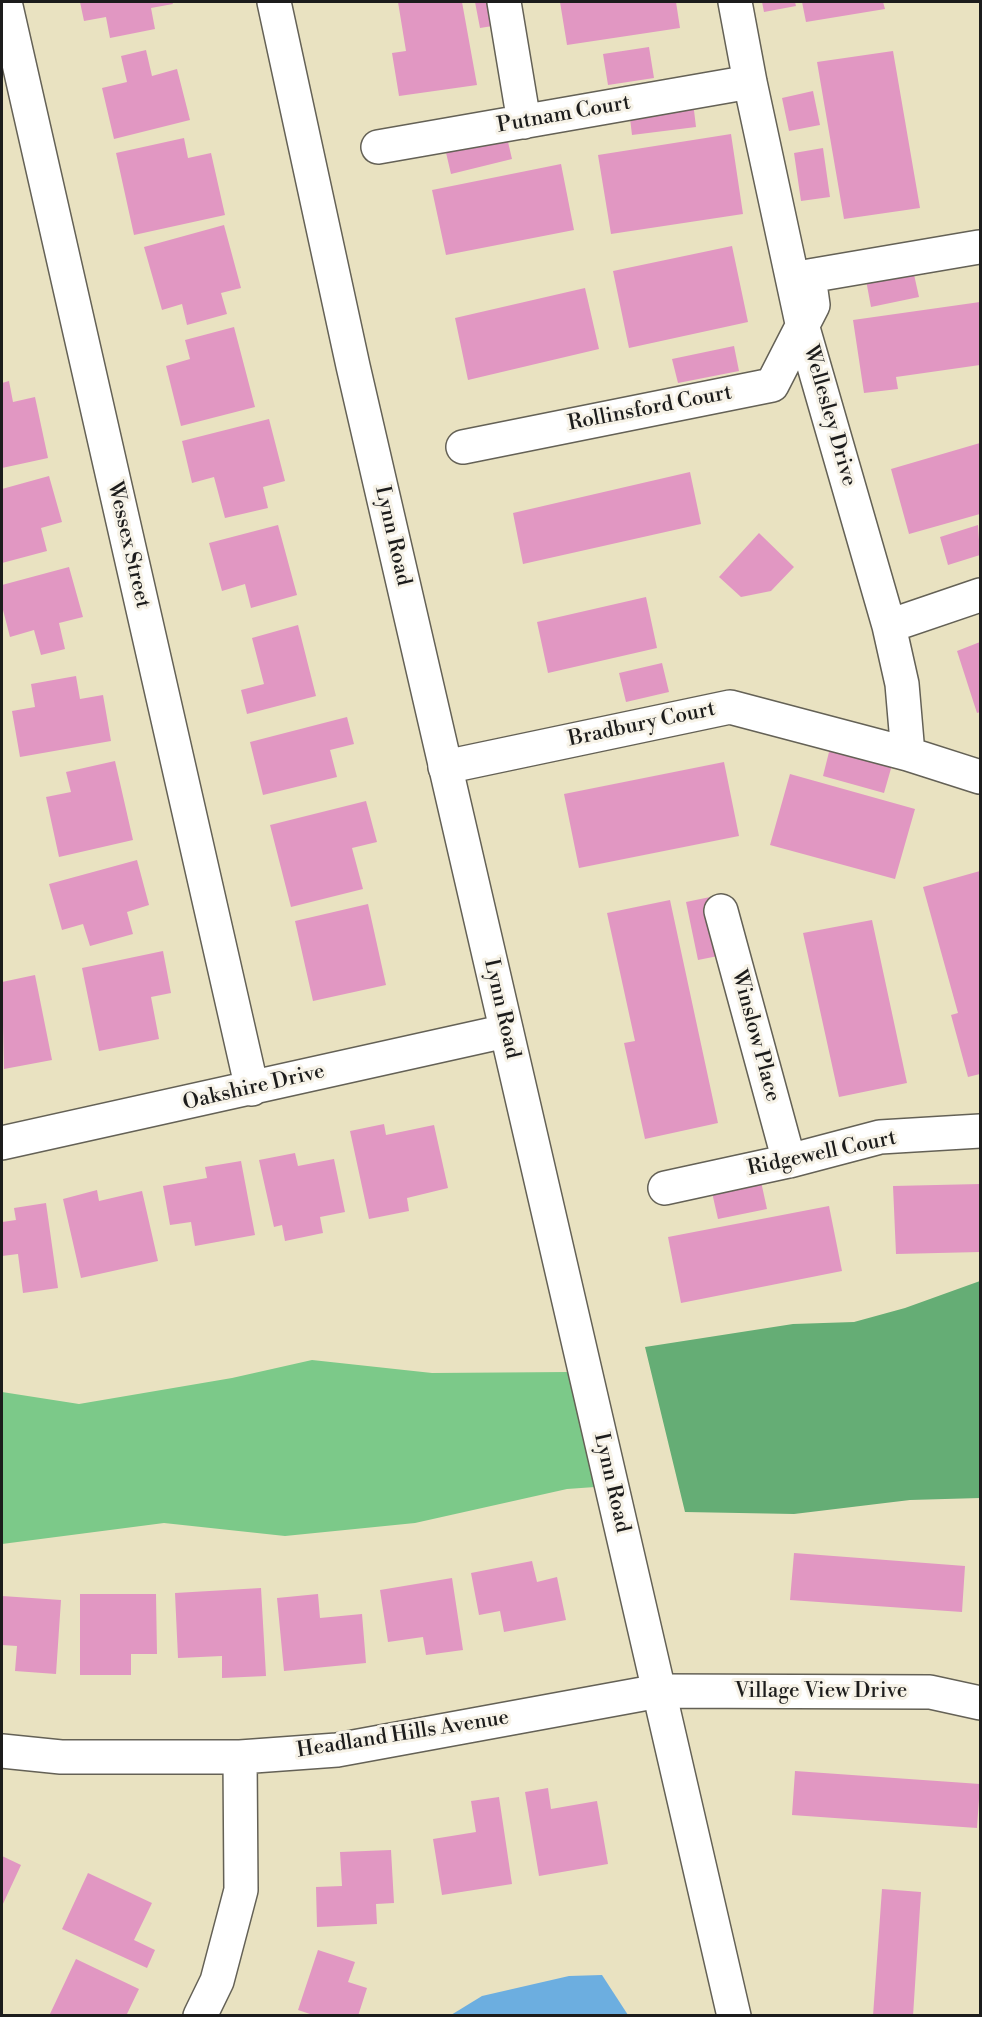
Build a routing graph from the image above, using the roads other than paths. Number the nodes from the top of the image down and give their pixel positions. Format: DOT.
graph roads {
  1 [pos="5,2"];
  2 [pos="274,2"];
  3 [pos="504,2"];
  4 [pos="735,2"];
  5 [pos="750,82"];
  6 [pos="524,122"];
  7 [pos="378,147"];
  8 [pos="979,247"];
  9 [pos="803,328"];
  10 [pos="463,447"];
  11 [pos="981,595"];
  12 [pos="889,626"];
  13 [pos="908,754"];
  14 [pos="446,767"];
  15 [pos="981,777"];
  16 [pos="721,911"];
  17 [pos="506,1031"];
  18 [pos="252,1089"];
  19 [pos="981,1131"];
  20 [pos="2,1143"];
  21 [pos="789,1161"];
  22 [pos="665,1188"];
  23 [pos="659,1691"];
  24 [pos="981,1703"];
  25 [pos="2,1751"];
  26 [pos="240,1757"];
  27 [pos="200,2016"];
  28 [pos="734,2016"];
  1 -- 18 [label="street, Wessex Street"];
  2 -- 14 [label="street, Lynn Road"];
  3 -- 6 [label="street"];
  4 -- 5 [label="street, Wellesley Drive"];
  5 -- 6 [label="street, Putnam Court"];
  5 -- 9 [label="street, Wellesley Drive"];
  6 -- 7 [label="street, Putnam Court"];
  8 -- 9 [label="street"];
  9 -- 10 [label="street, Rollinsford Court"];
  9 -- 12 [label="street, Wellesley Drive"];
  11 -- 12 [label="street"];
  12 -- 13 [label="street, Wellesley Drive"];
  13 -- 14 [label="street, Bradbury Court"];
  13 -- 15 [label="street"];
  14 -- 17 [label="street, Lynn Road"];
  16 -- 21 [label="street, Winslow Place"];
  17 -- 18 [label="street, Oakshire Drive"];
  17 -- 23 [label="street, Lynn Road"];
  18 -- 20 [label="street, Oakshire Drive"];
  19 -- 21 [label="street, Ridgewell Court"];
  21 -- 22 [label="street, Ridgewell Court"];
  23 -- 24 [label="street, Village View Drive"];
  23 -- 26 [label="street, Headland Hills Avenue"];
  23 -- 28 [label="street, Lynn Road"];
  25 -- 26 [label="street, Headland Hills Avenue"];
  26 -- 27 [label="street"];
}
